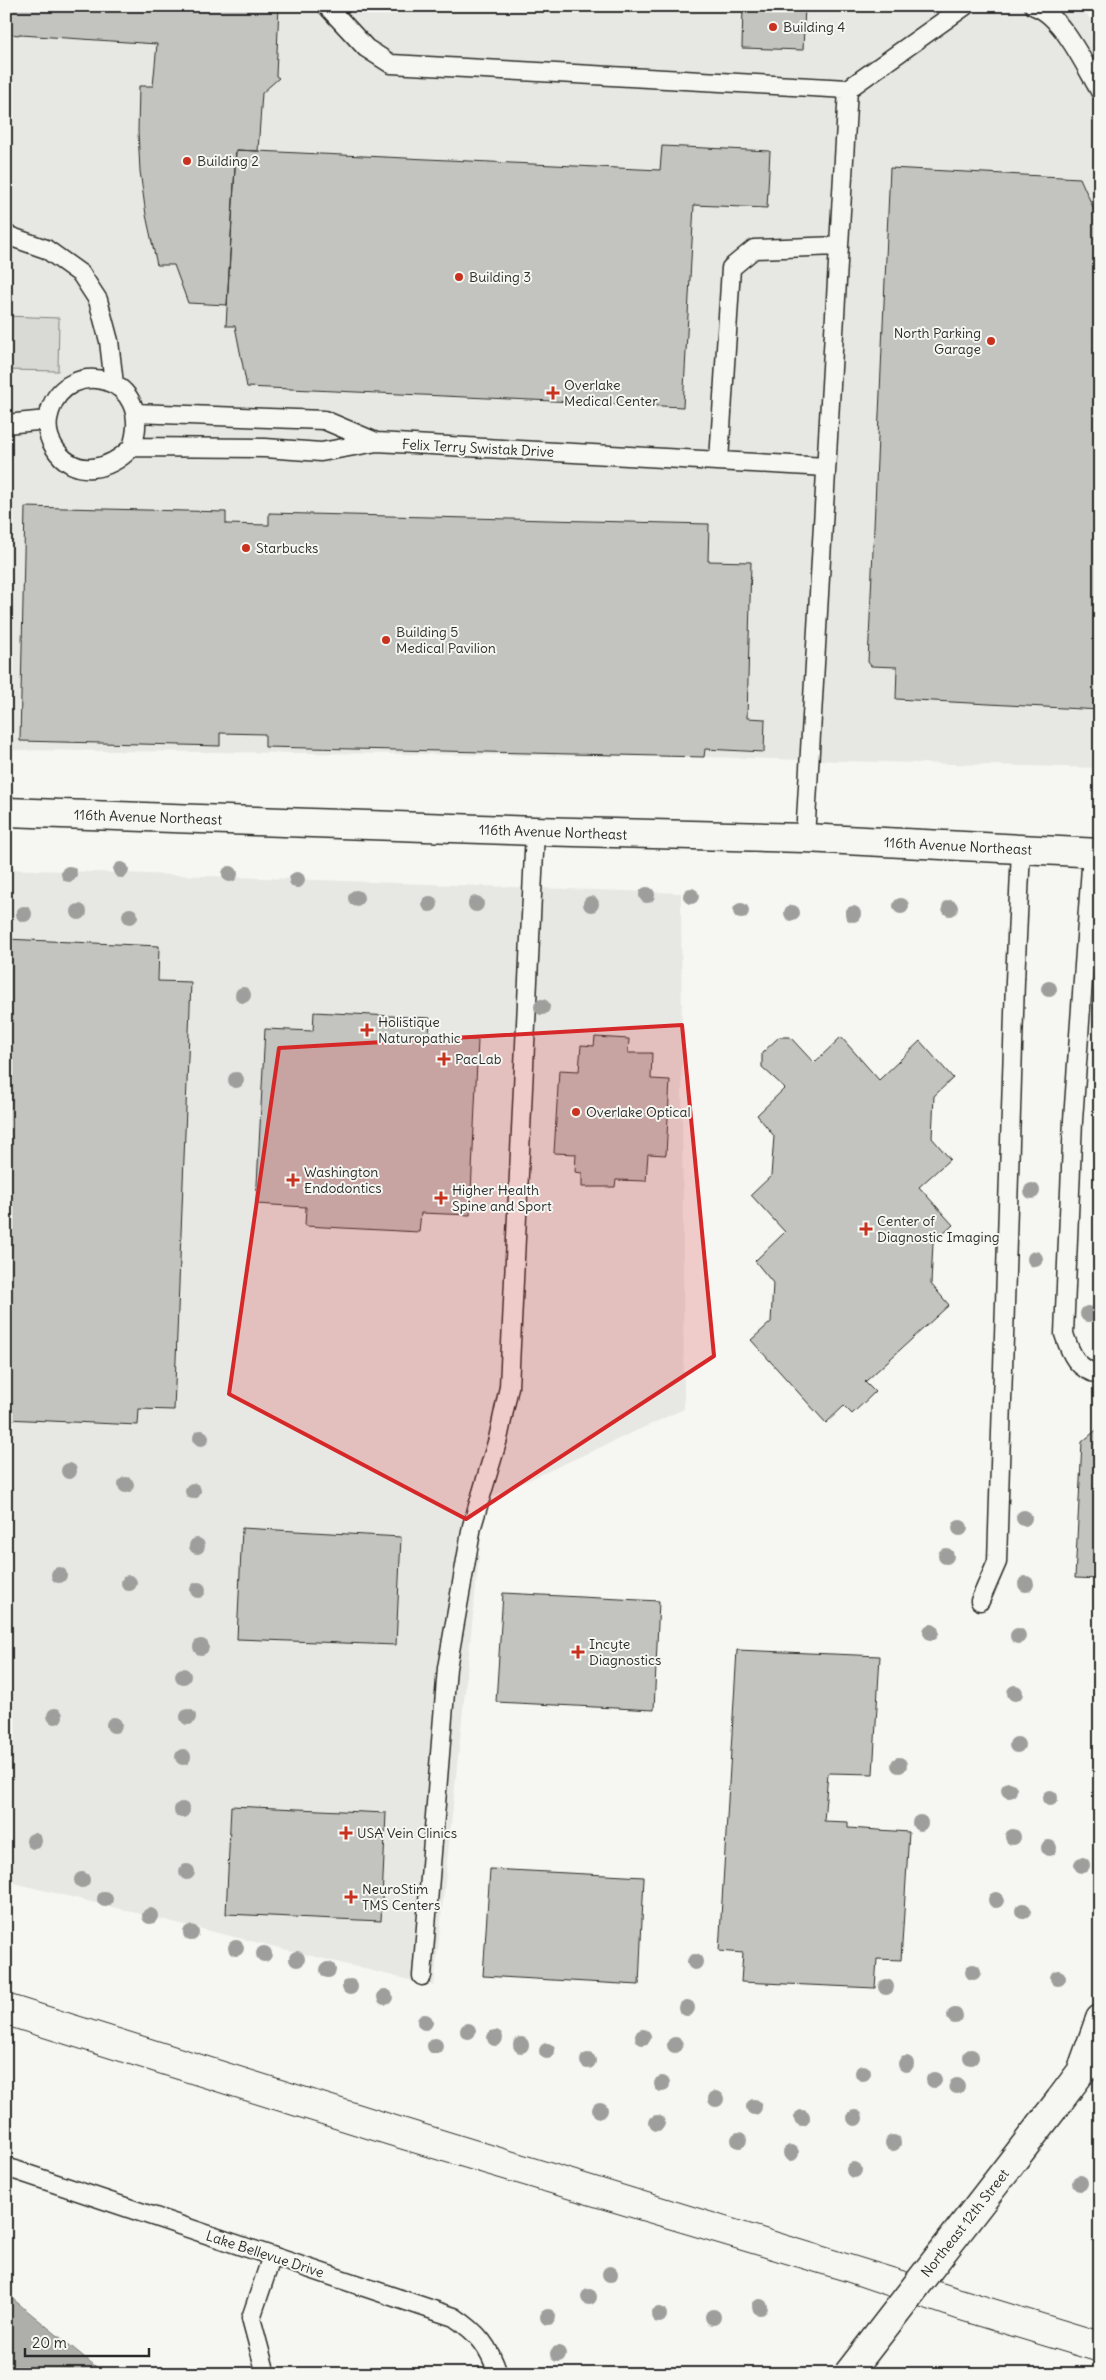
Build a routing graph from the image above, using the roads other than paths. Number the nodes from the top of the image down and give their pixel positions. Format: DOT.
graph roads {
  1 [pos="327,6"];
  2 [pos="965,6"];
  3 [pos="1034,6"];
  4 [pos="848,89"];
  5 [pos="1100,91"];
  6 [pos="6,235"];
  7 [pos="838,246"];
  8 [pos="114,384"];
  9 [pos="135,413"];
  10 [pos="47,420"];
  11 [pos="6,424"];
  12 [pos="377,442"];
  13 [pos="132,447"];
  14 [pos="719,461"];
  15 [pos="826,467"];
  16 [pos="6,812"];
  17 [pos="535,831"];
  18 [pos="805,838"];
  19 [pos="1021,850"];
  20 [pos="1096,853"];
  21 [pos="1100,1375"];
  22 [pos="980,1601"];
  23 [pos="422,1976"];
  24 [pos="1100,2019"];
  25 [pos="1090,2064"];
  26 [pos="6,2167"];
  27 [pos="272,2256"];
  28 [pos="266,2374"];
  29 [pos="498,2374"];
  30 [pos="848,2374"];
  1 -- 4 [label="lane"];
  2 -- 4 [label="lane"];
  3 -- 5 [label="lane"];
  4 -- 7 [label="lane"];
  6 -- 8 [label="lane"];
  7 -- 14 [label="lane"];
  7 -- 15 [label="lane"];
  8 -- 9 [label="lane"];
  8 -- 10 [label="lane"];
  9 -- 12 [label="lane"];
  9 -- 13 [label="lane"];
  10 -- 11 [label="lane"];
  10 -- 13 [label="lane"];
  12 -- 13 [label="lane, Felix Terry Swistak Drive"];
  12 -- 14 [label="lane, Felix Terry Swistak Drive"];
  14 -- 15 [label="lane, Felix Terry Swistak Drive"];
  15 -- 18 [label="lane"];
  16 -- 17 [label="main road, 116th Avenue Northeast"];
  17 -- 18 [label="main road, 116th Avenue Northeast"];
  17 -- 23 [label="lane"];
  18 -- 19 [label="main road, 116th Avenue Northeast"];
  19 -- 20 [label="main road, 116th Avenue Northeast"];
  19 -- 22 [label="lane"];
  20 -- 21 [label="lane"];
  24 -- 25 [label="main road, Northeast 12th Street"];
  25 -- 30 [label="main road, Northeast 12th Street, bridge"];
  26 -- 27 [label="lane, Lake Bellevue Drive"];
  27 -- 28 [label="lane"];
  27 -- 29 [label="lane, Lake Bellevue Drive"];
}
